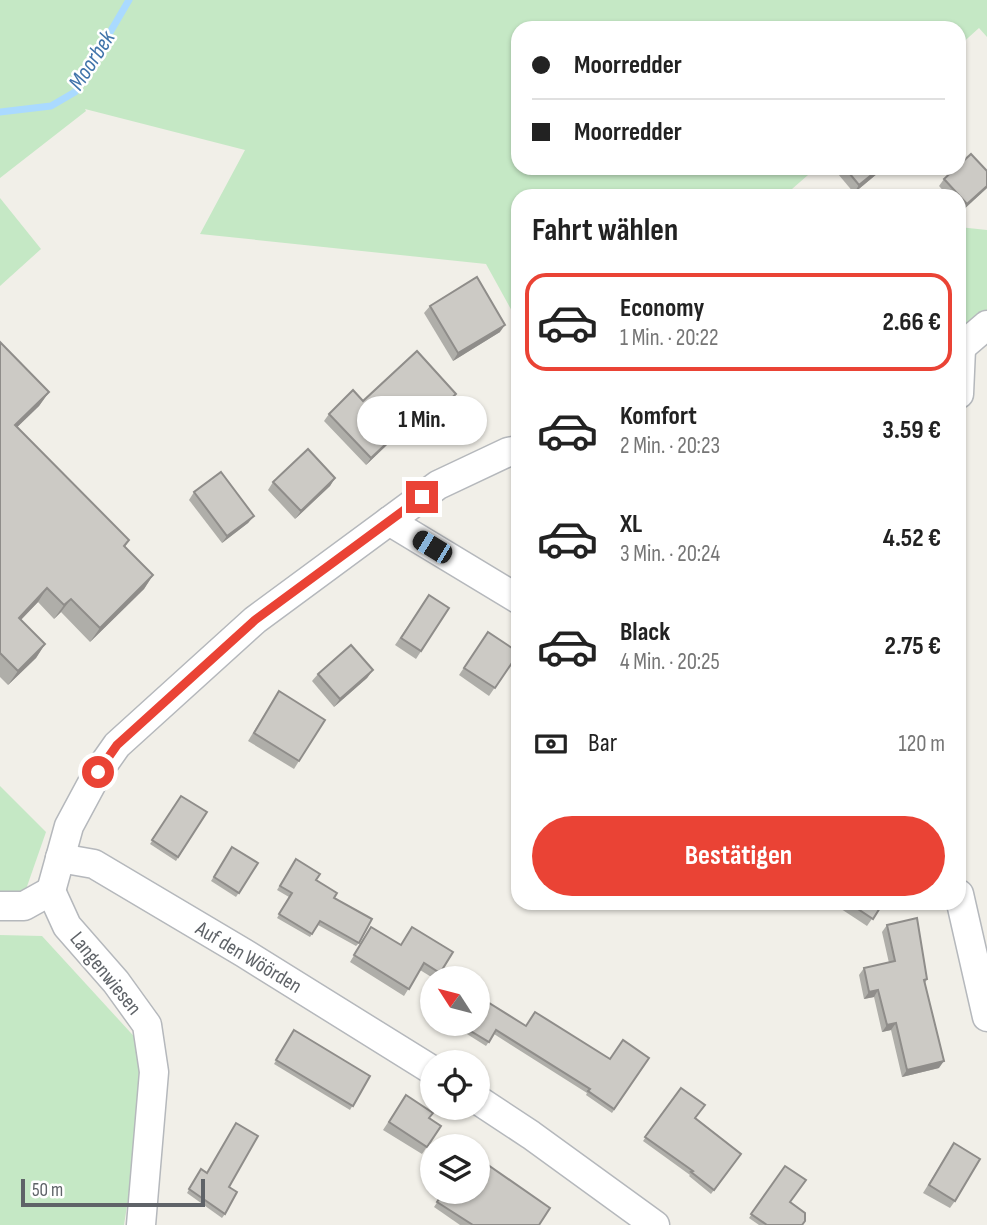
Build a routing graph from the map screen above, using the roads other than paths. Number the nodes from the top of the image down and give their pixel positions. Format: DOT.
graph roads {
  1 [pos="987,326"];
  2 [pos="966,344"];
  3 [pos="511,451"];
  4 [pos="388,521"];
  5 [pos="511,595"];
  6 [pos="60,858"];
  7 [pos="51,891"];
  8 [pos="0,906"];
  9 [pos="963,910"];
  10 [pos="987,1017"];
  11 [pos="420,1063"];
  12 [pos="490,1108"];
  13 [pos="141,1225"];
  14 [pos="655,1225"];
  1 -- 2 [label="street"];
  3 -- 4 [label="street"];
  4 -- 5 [label="street"];
  4 -- 6 [label="street"];
  6 -- 7 [label="street"];
  6 -- 11 [label="street, Auf den Wöörden"];
  7 -- 8 [label="street"];
  7 -- 13 [label="street, Langenwiesen"];
  9 -- 10 [label="street"];
  12 -- 14 [label="street"];
}
